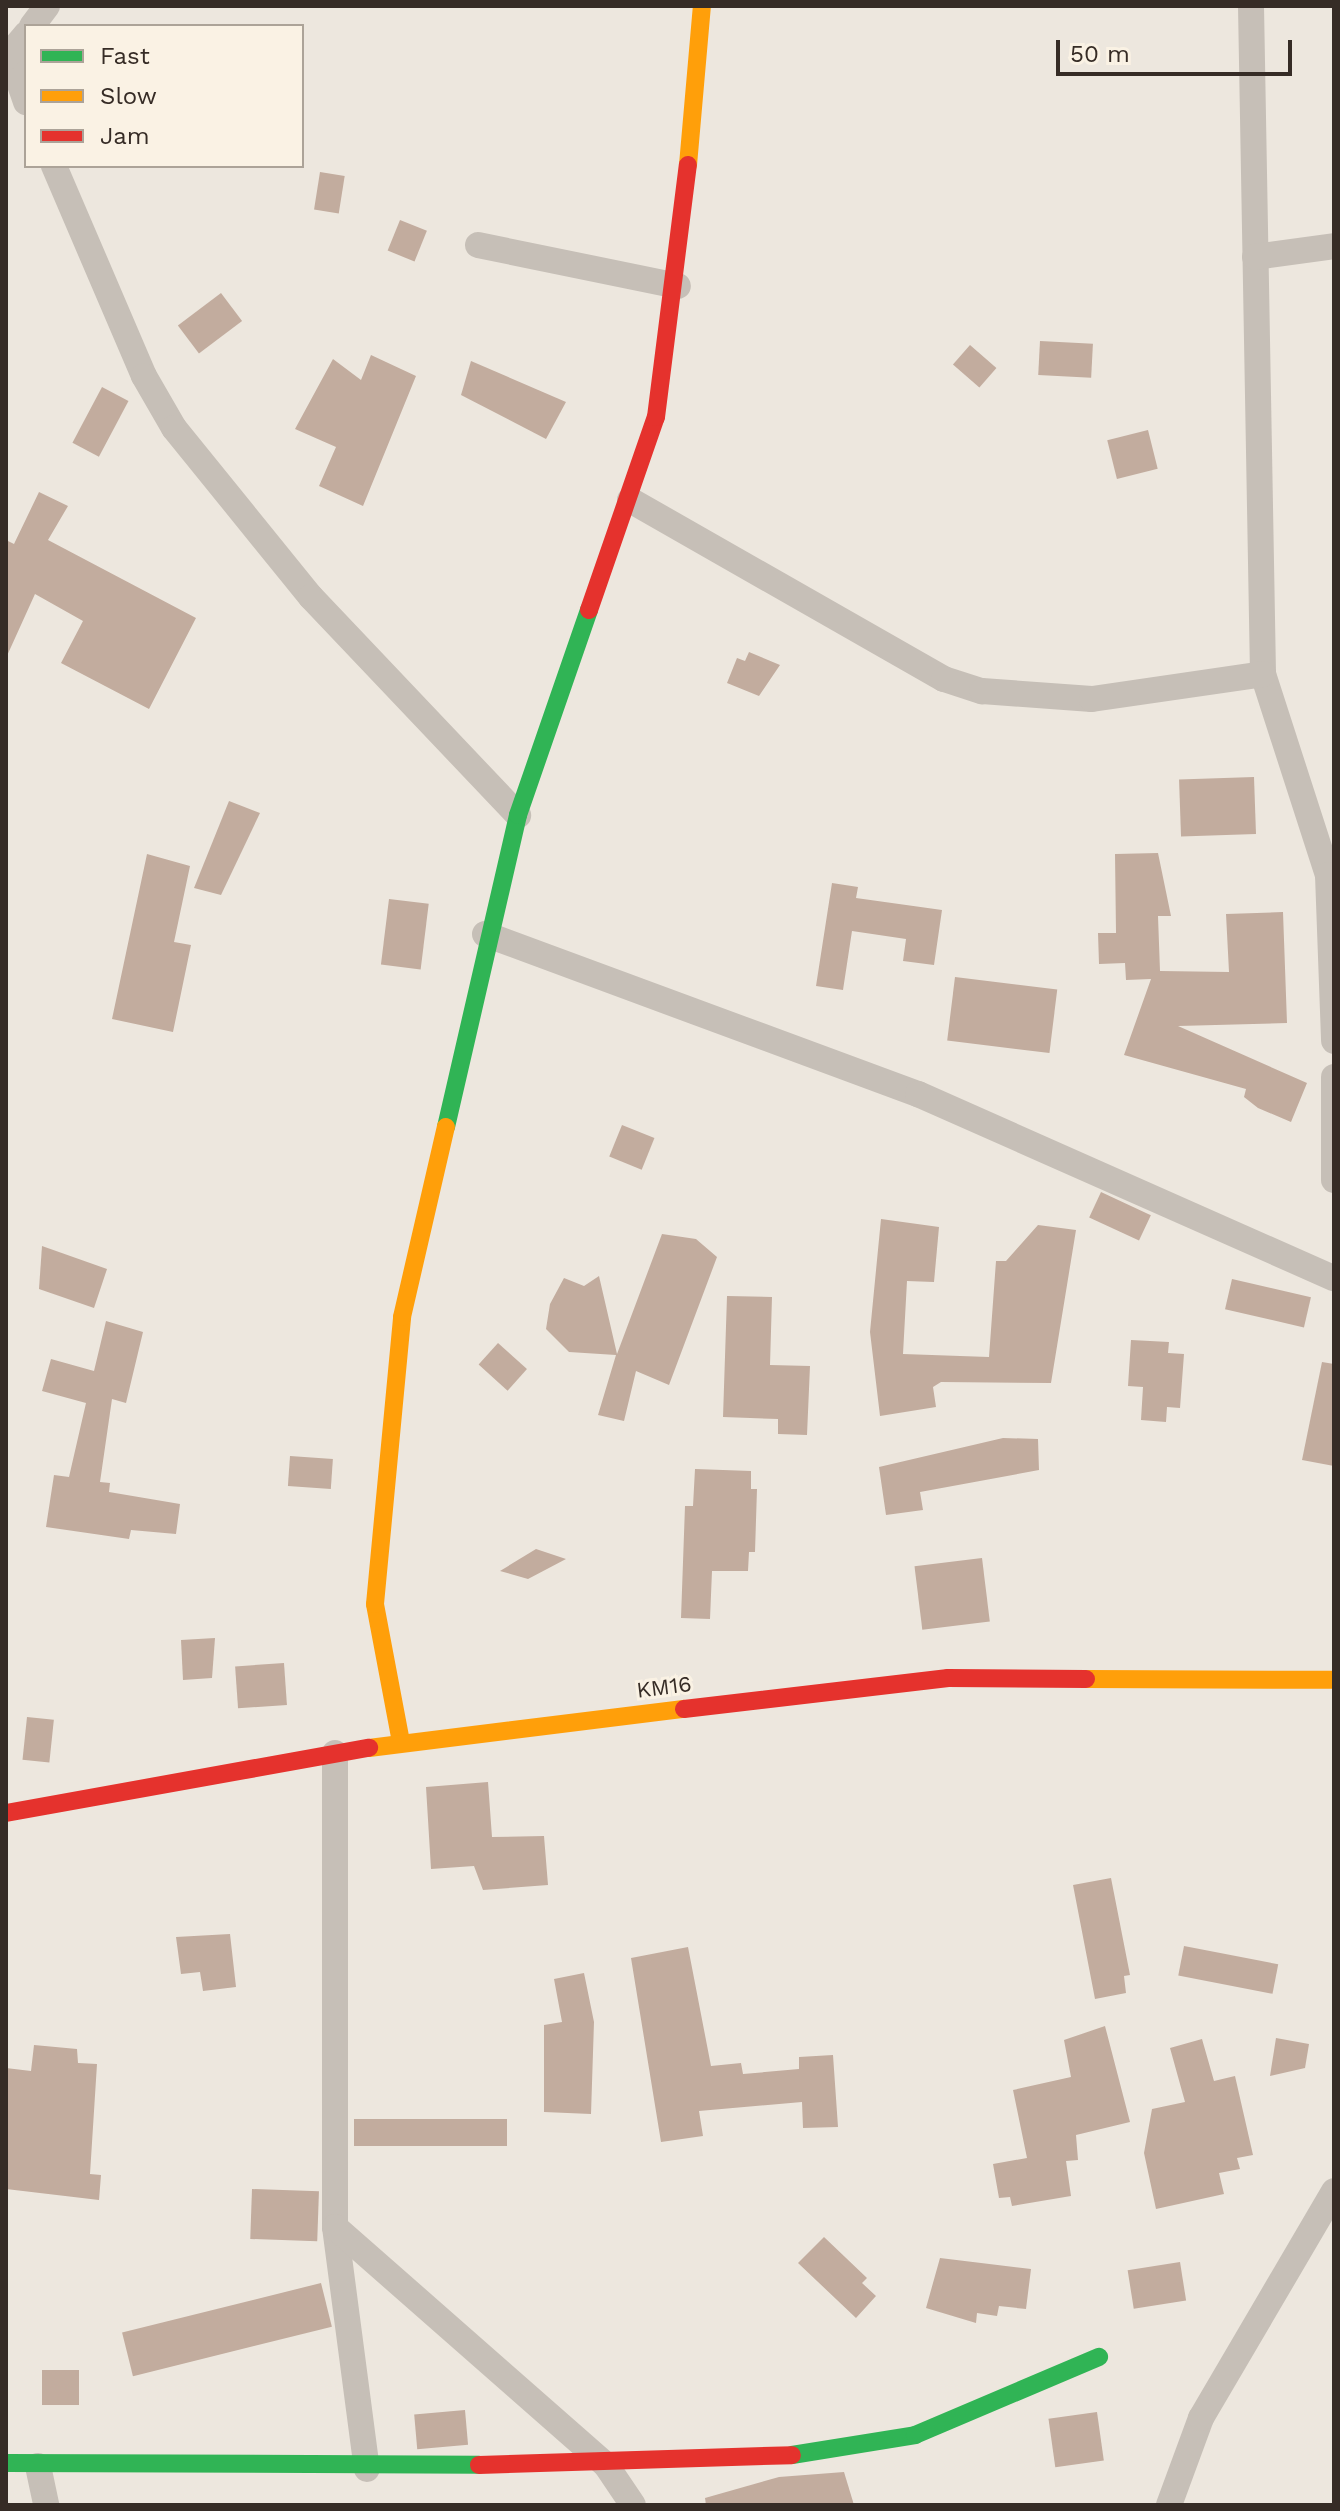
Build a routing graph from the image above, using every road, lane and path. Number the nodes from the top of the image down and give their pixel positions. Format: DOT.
graph roads {
  1 [pos="47,6"];
  2 [pos="702,6"];
  3 [pos="1251,6"];
  4 [pos="34,24"];
  5 [pos="24,37"];
  6 [pos="8,57"];
  7 [pos="24,97"];
  8 [pos="55,168"];
  9 [pos="478,245"];
  10 [pos="1334,246"];
  11 [pos="1255,257"];
  12 [pos="678,286"];
  13 [pos="630,500"];
  14 [pos="1263,674"];
  15 [pos="518,815"];
  16 [pos="1323,837"];
  17 [pos="485,934"];
  18 [pos="1334,1041"];
  19 [pos="1334,1077"];
  20 [pos="1334,1180"];
  21 [pos="1334,1278"];
  22 [pos="1334,1680"];
  23 [pos="401,1742"];
  24 [pos="335,1753"];
  25 [pos="6,1813"];
  26 [pos="1334,2191"];
  27 [pos="335,2227"];
  28 [pos="1099,2357"];
  29 [pos="6,2463"];
  30 [pos="606,2465"];
  31 [pos="38,2466"];
  32 [pos="367,2469"];
  33 [pos="46,2505"];
  34 [pos="633,2505"];
  35 [pos="1169,2505"];
  1 -- 4 [label="street"];
  2 -- 12 [label="street"];
  3 -- 11 [label="street"];
  5 -- 6 [label="street"];
  6 -- 7 [label="street"];
  8 -- 15 [label="street"];
  9 -- 12 [label="street"];
  10 -- 11 [label="street"];
  11 -- 14 [label="street"];
  12 -- 13 [label="street"];
  13 -- 14 [label="street"];
  13 -- 15 [label="street"];
  14 -- 16 [label="street"];
  15 -- 17 [label="street"];
  16 -- 18 [label="street"];
  17 -- 21 [label="street"];
  17 -- 23 [label="street"];
  19 -- 20 [label="street"];
  22 -- 23 [label="street, KM16"];
  23 -- 24 [label="street, KM16"];
  24 -- 25 [label="street, KM16"];
  24 -- 27 [label="street"];
  26 -- 35 [label="street"];
  27 -- 30 [label="street"];
  27 -- 32 [label="street"];
  28 -- 30 [label="street"];
  29 -- 31 [label="street"];
  30 -- 32 [label="street"];
  30 -- 34 [label="street"];
  31 -- 32 [label="street"];
  31 -- 33 [label="street"];
}
